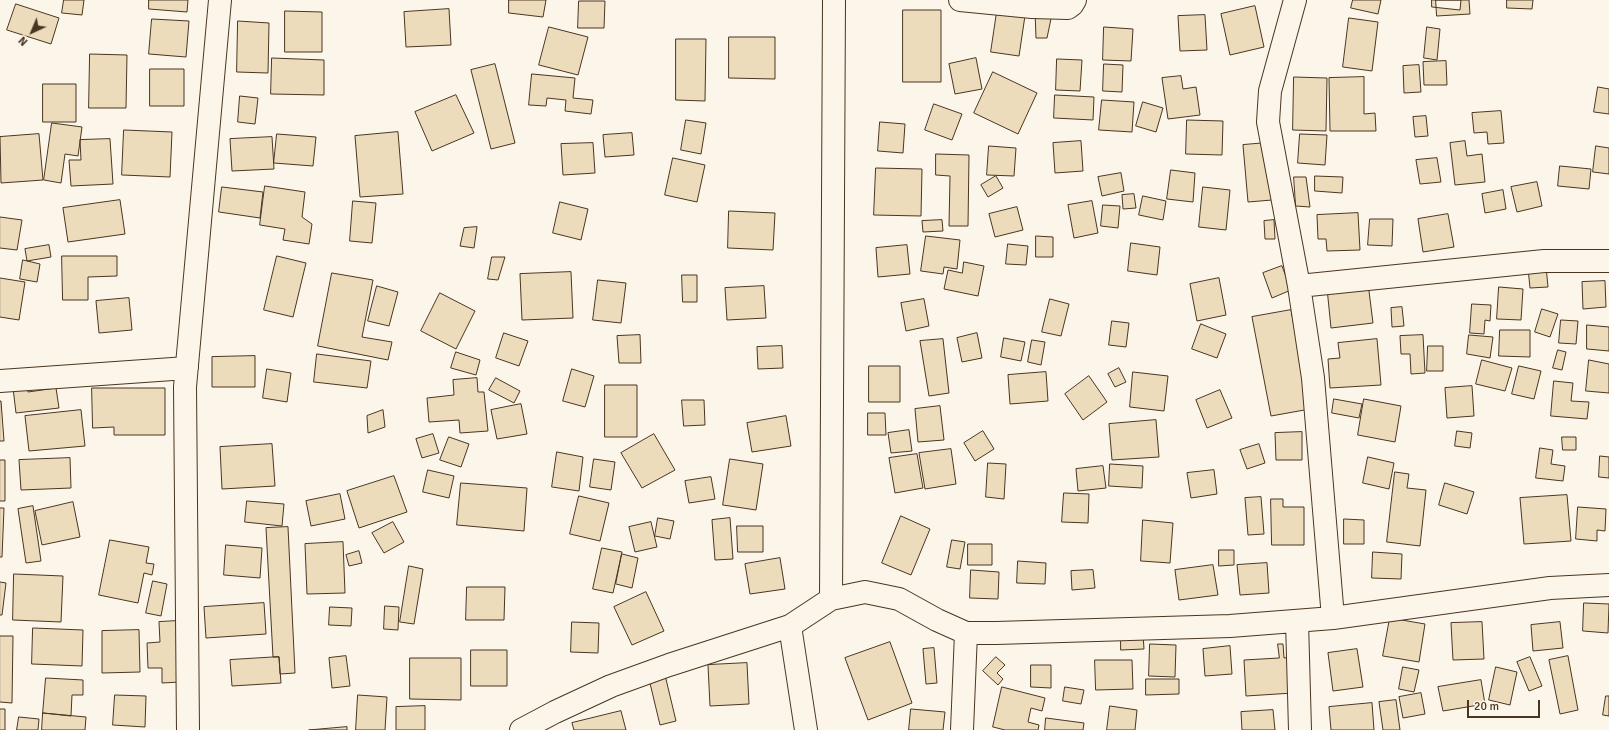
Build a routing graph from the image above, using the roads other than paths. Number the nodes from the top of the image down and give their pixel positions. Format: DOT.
graph roads {
  1 [pos="220,0"];
  2 [pos="834,0"];
  3 [pos="960,0"];
  4 [pos="1075,0"];
  5 [pos="1295,0"];
  6 [pos="1609,261"];
  7 [pos="1300,286"];
  8 [pos="187,368"];
  9 [pos="0,381"];
  10 [pos="1609,585"];
  11 [pos="831,599"];
  12 [pos="1333,618"];
  13 [pos="1297,621"];
  14 [pos="790,626"];
  15 [pos="966,633"];
  16 [pos="188,730"];
  17 [pos="521,730"];
  18 [pos="806,730"];
  19 [pos="962,730"];
  20 [pos="1300,730"];
  1 -- 8 [label="street"];
  2 -- 11 [label="street"];
  3 -- 4 [label="street"];
  5 -- 7 [label="street"];
  6 -- 7 [label="street"];
  7 -- 12 [label="street"];
  8 -- 9 [label="street"];
  8 -- 16 [label="street"];
  10 -- 12 [label="street"];
  11 -- 14 [label="street"];
  11 -- 15 [label="street"];
  12 -- 13 [label="street"];
  13 -- 15 [label="street"];
  13 -- 20 [label="street"];
  14 -- 17 [label="street"];
  14 -- 18 [label="street"];
  15 -- 19 [label="street"];
}
